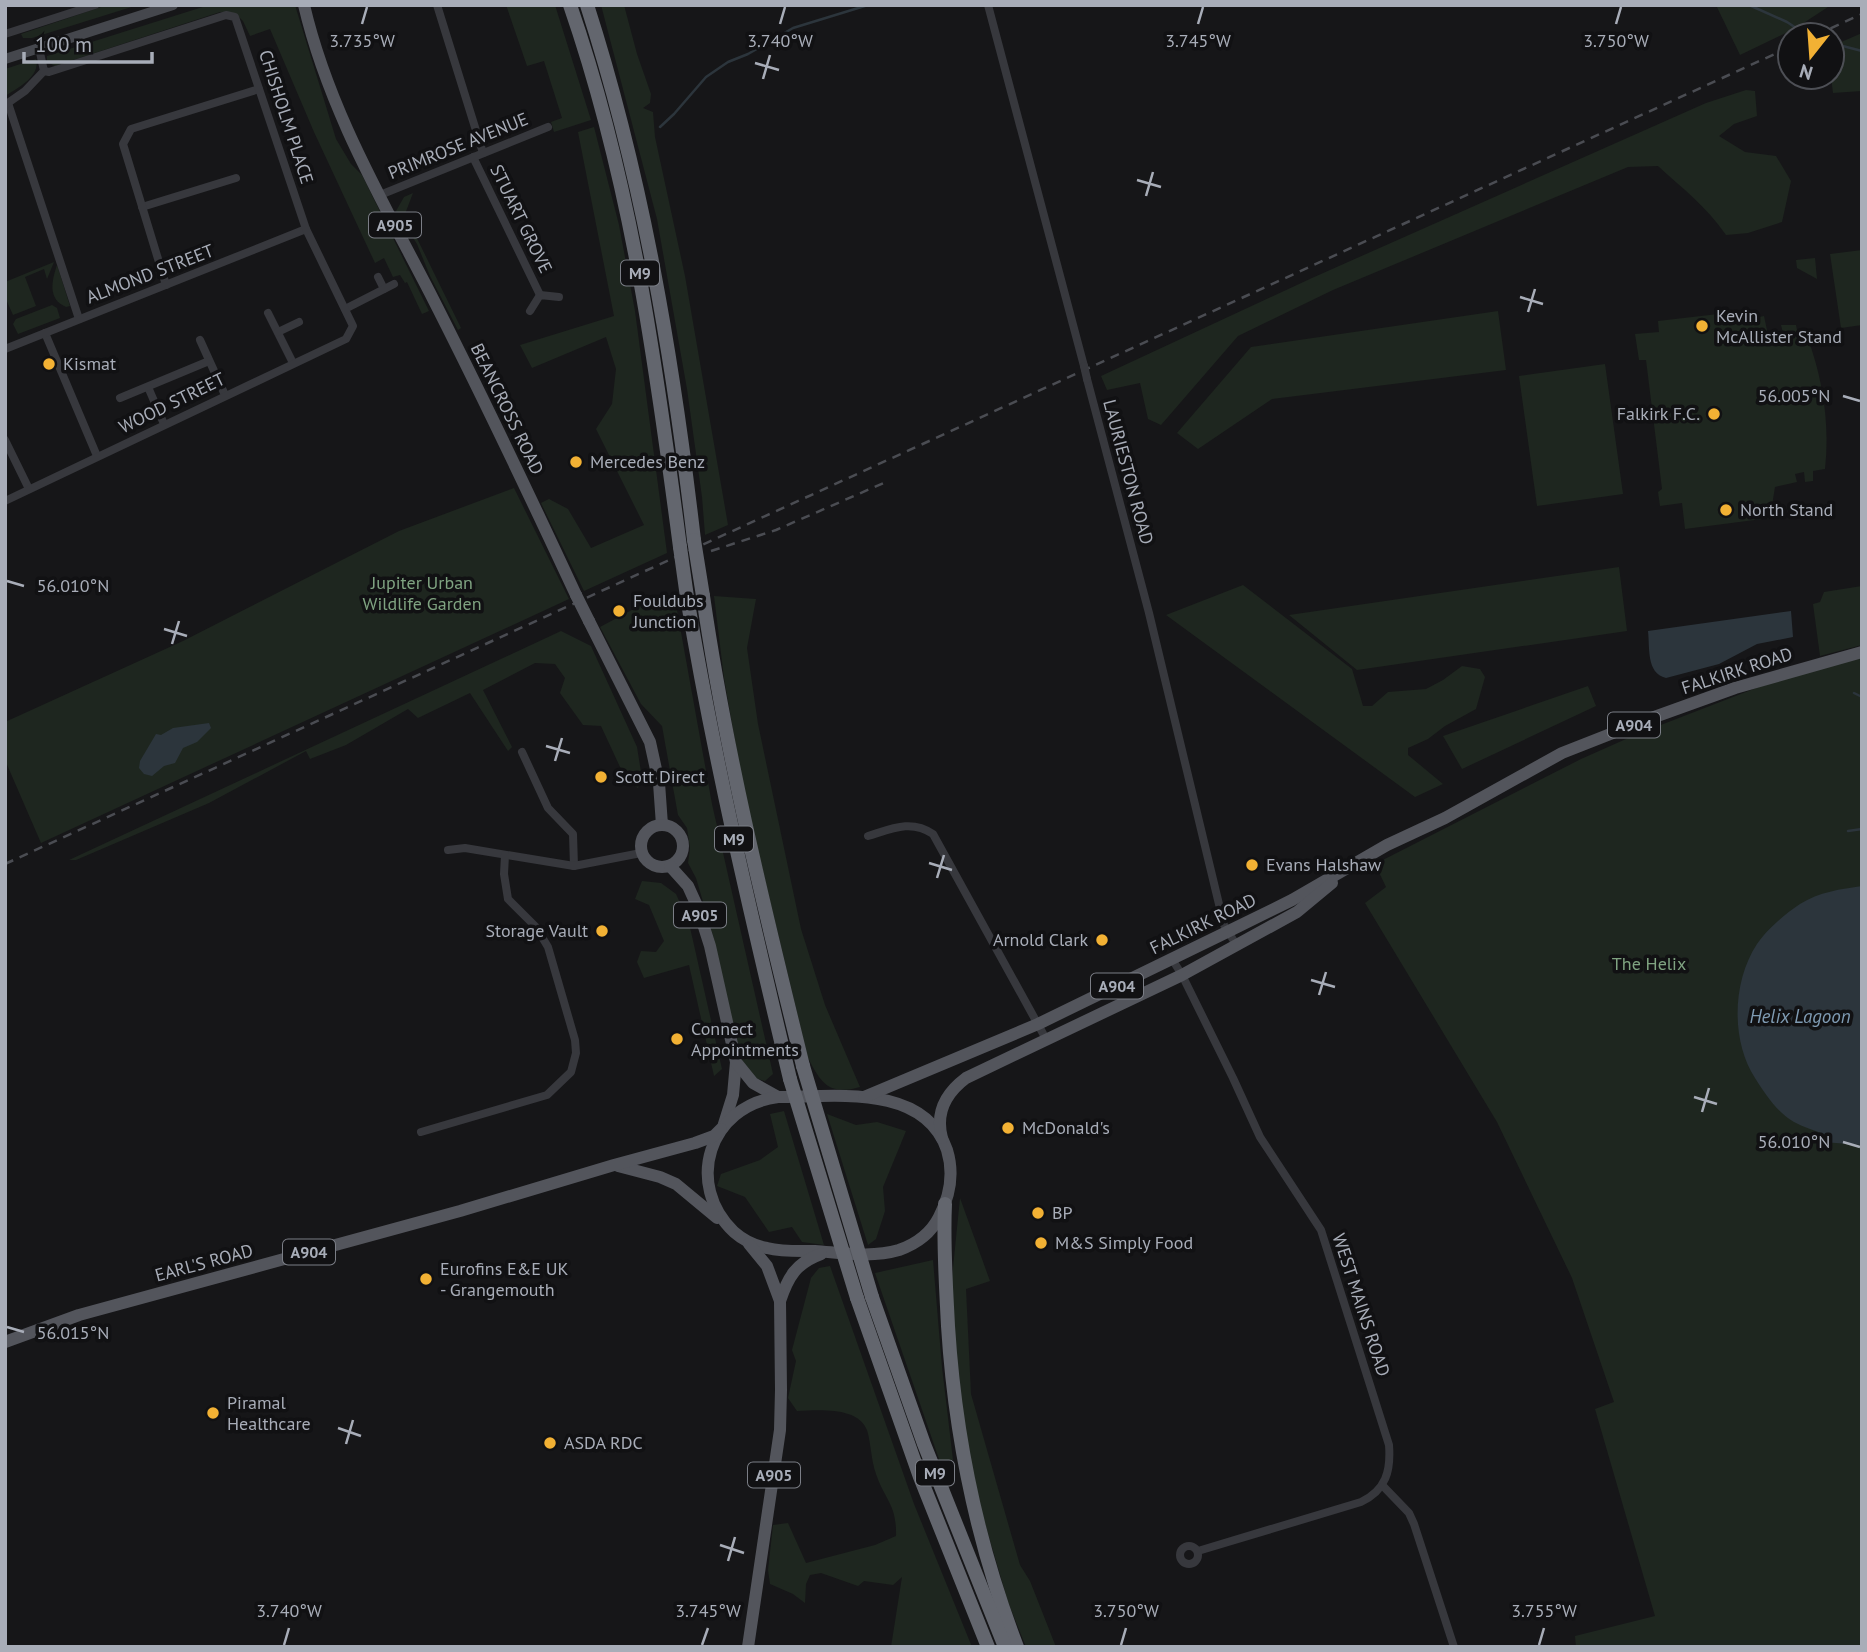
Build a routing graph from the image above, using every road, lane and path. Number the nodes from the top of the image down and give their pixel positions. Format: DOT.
graph roads {
  1 [pos="94,5"];
  2 [pos="173,5"];
  3 [pos="437,5"];
  4 [pos="570,5"];
  5 [pos="587,5"];
  6 [pos="988,5"];
  7 [pos="304,7"];
  8 [pos="5,34"];
  9 [pos="39,48"];
  10 [pos="5,59"];
  11 [pos="44,71"];
  12 [pos="259,89"];
  13 [pos="6,104"];
  14 [pos="548,127"];
  15 [pos="483,153"];
  16 [pos="473,157"];
  17 [pos="236,178"];
  18 [pos="380,195"];
  19 [pos="142,207"];
  20 [pos="306,229"];
  21 [pos="378,277"];
  22 [pos="394,284"];
  23 [pos="166,285"];
  24 [pos="384,289"];
  25 [pos="540,295"];
  26 [pos="559,297"];
  27 [pos="345,309"];
  28 [pos="530,311"];
  29 [pos="268,313"];
  30 [pos="79,319"];
  31 [pos="299,322"];
  32 [pos="278,332"];
  33 [pos="45,333"];
  34 [pos="351,333"];
  35 [pos="200,340"];
  36 [pos="5,349"];
  37 [pos="209,361"];
  38 [pos="293,363"];
  39 [pos="148,387"];
  40 [pos="225,395"];
  41 [pos="120,398"];
  42 [pos="164,425"];
  43 [pos="6,441"];
  44 [pos="97,456"];
  45 [pos="29,489"];
  46 [pos="5,501"];
  47 [pos="1862,652"];
  48 [pos="522,752"];
  49 [pos="663,825"];
  50 [pos="868,836"];
  51 [pos="448,850"];
  52 [pos="641,853"];
  53 [pos="505,855"];
  54 [pos="1363,859"];
  55 [pos="573,866"];
  56 [pos="670,866"];
  57 [pos="1227,932"];
  58 [pos="1237,946"];
  59 [pos="1172,959"];
  60 [pos="1182,975"];
  61 [pos="1038,1024"];
  62 [pos="1046,1039"];
  63 [pos="736,1062"];
  64 [pos="778,1097"];
  65 [pos="864,1097"];
  66 [pos="722,1128"];
  67 [pos="421,1132"];
  68 [pos="942,1139"];
  69 [pos="614,1165"];
  70 [pos="945,1203"];
  71 [pos="739,1235"];
  72 [pos="827,1252"];
  73 [pos="780,1301"];
  74 [pos="5,1342"];
  75 [pos="1383,1486"];
  76 [pos="1198,1551"];
  77 [pos="748,1647"];
  78 [pos="988,1647"];
  79 [pos="1004,1647"];
  80 [pos="1017,1647"];
  81 [pos="1454,1647"];
  1 -- 8 [label="street"];
  2 -- 9 [label="main road"];
  3 -- 15 [label="street"];
  4 -- 78 [label="highway, M9, bridge"];
  5 -- 79 [label="highway, M9, bridge"];
  6 -- 57 [label="street, LAURIESTON ROAD, bridge"];
  7 -- 18 [label="main road, BEANCROSS ROAD / A905"];
  9 -- 10 [label="main road"];
  9 -- 11 [label="street"];
  11 -- 12 [label="street, CHISHOLM PLACE"];
  11 -- 13 [label="street"];
  12 -- 19 [label="street"];
  12 -- 20 [label="street, CHISHOLM PLACE"];
  13 -- 30 [label="street"];
  14 -- 15 [label="street, PRIMROSE AVENUE"];
  15 -- 16 [label="street, PRIMROSE AVENUE"];
  16 -- 18 [label="street, PRIMROSE AVENUE"];
  16 -- 25 [label="street, STUART GROVE"];
  17 -- 19 [label="street"];
  18 -- 49 [label="main road, BEANCROSS ROAD / A905, bridge"];
  19 -- 23 [label="street"];
  20 -- 23 [label="street, ALMOND STREET"];
  20 -- 27 [label="street, CHISHOLM PLACE"];
  21 -- 24 [label="street"];
  22 -- 24 [label="street"];
  23 -- 30 [label="street, ALMOND STREET"];
  24 -- 27 [label="street"];
  25 -- 26 [label="street, STUART GROVE"];
  25 -- 28 [label="street, STUART GROVE"];
  27 -- 34 [label="street, CHISHOLM PLACE"];
  29 -- 32 [label="street"];
  30 -- 33 [label="street, ALMOND STREET"];
  31 -- 32 [label="street"];
  32 -- 38 [label="street"];
  33 -- 36 [label="street, ALMOND STREET"];
  33 -- 44 [label="street"];
  34 -- 38 [label="street, WOOD STREET"];
  35 -- 37 [label="street"];
  37 -- 39 [label="street"];
  37 -- 40 [label="street"];
  38 -- 40 [label="street, WOOD STREET"];
  39 -- 41 [label="street"];
  39 -- 42 [label="street"];
  40 -- 42 [label="street, WOOD STREET"];
  42 -- 44 [label="street, WOOD STREET"];
  43 -- 45 [label="street"];
  44 -- 45 [label="street, WOOD STREET"];
  45 -- 46 [label="street, WOOD STREET"];
  47 -- 54 [label="main road, FALKIRK ROAD / A904"];
  48 -- 55 [label="street"];
  49 -- 52 [label="main road"];
  49 -- 56 [label="main road"];
  50 -- 61 [label="street"];
  51 -- 53 [label="street"];
  52 -- 55 [label="street"];
  52 -- 56 [label="main road"];
  53 -- 55 [label="street"];
  53 -- 67 [label="street"];
  54 -- 57 [label="main road, FALKIRK ROAD / A904"];
  54 -- 58 [label="main road, FALKIRK ROAD / A904"];
  56 -- 63 [label="main road, A905"];
  57 -- 58 [label="street, LAURIESTON ROAD"];
  57 -- 59 [label="main road, FALKIRK ROAD / A904"];
  58 -- 60 [label="main road, FALKIRK ROAD / A904"];
  59 -- 60 [label="street, WEST MAINS ROAD"];
  59 -- 61 [label="main road, FALKIRK ROAD / A904"];
  60 -- 62 [label="main road, FALKIRK ROAD / A904"];
  60 -- 75 [label="street, WEST MAINS ROAD"];
  61 -- 62 [label="street"];
  61 -- 65 [label="main road, FALKIRK ROAD / A904"];
  62 -- 68 [label="main road, FALKIRK ROAD / A904"];
  63 -- 64 [label="main road"];
  63 -- 66 [label="main road, A905"];
  64 -- 65 [label="main road"];
  64 -- 66 [label="main road"];
  65 -- 68 [label="main road"];
  66 -- 69 [label="main road, EARL'S ROAD"];
  66 -- 71 [label="main road"];
  68 -- 70 [label="main road"];
  69 -- 71 [label="main road"];
  69 -- 74 [label="main road, EARL'S ROAD / A904"];
  70 -- 72 [label="main road"];
  70 -- 80 [label="highway"];
  71 -- 72 [label="main road"];
  71 -- 73 [label="main road, A905"];
  72 -- 73 [label="main road, A905"];
  73 -- 77 [label="main road, A905"];
  75 -- 76 [label="street"];
  75 -- 81 [label="street"];
}
